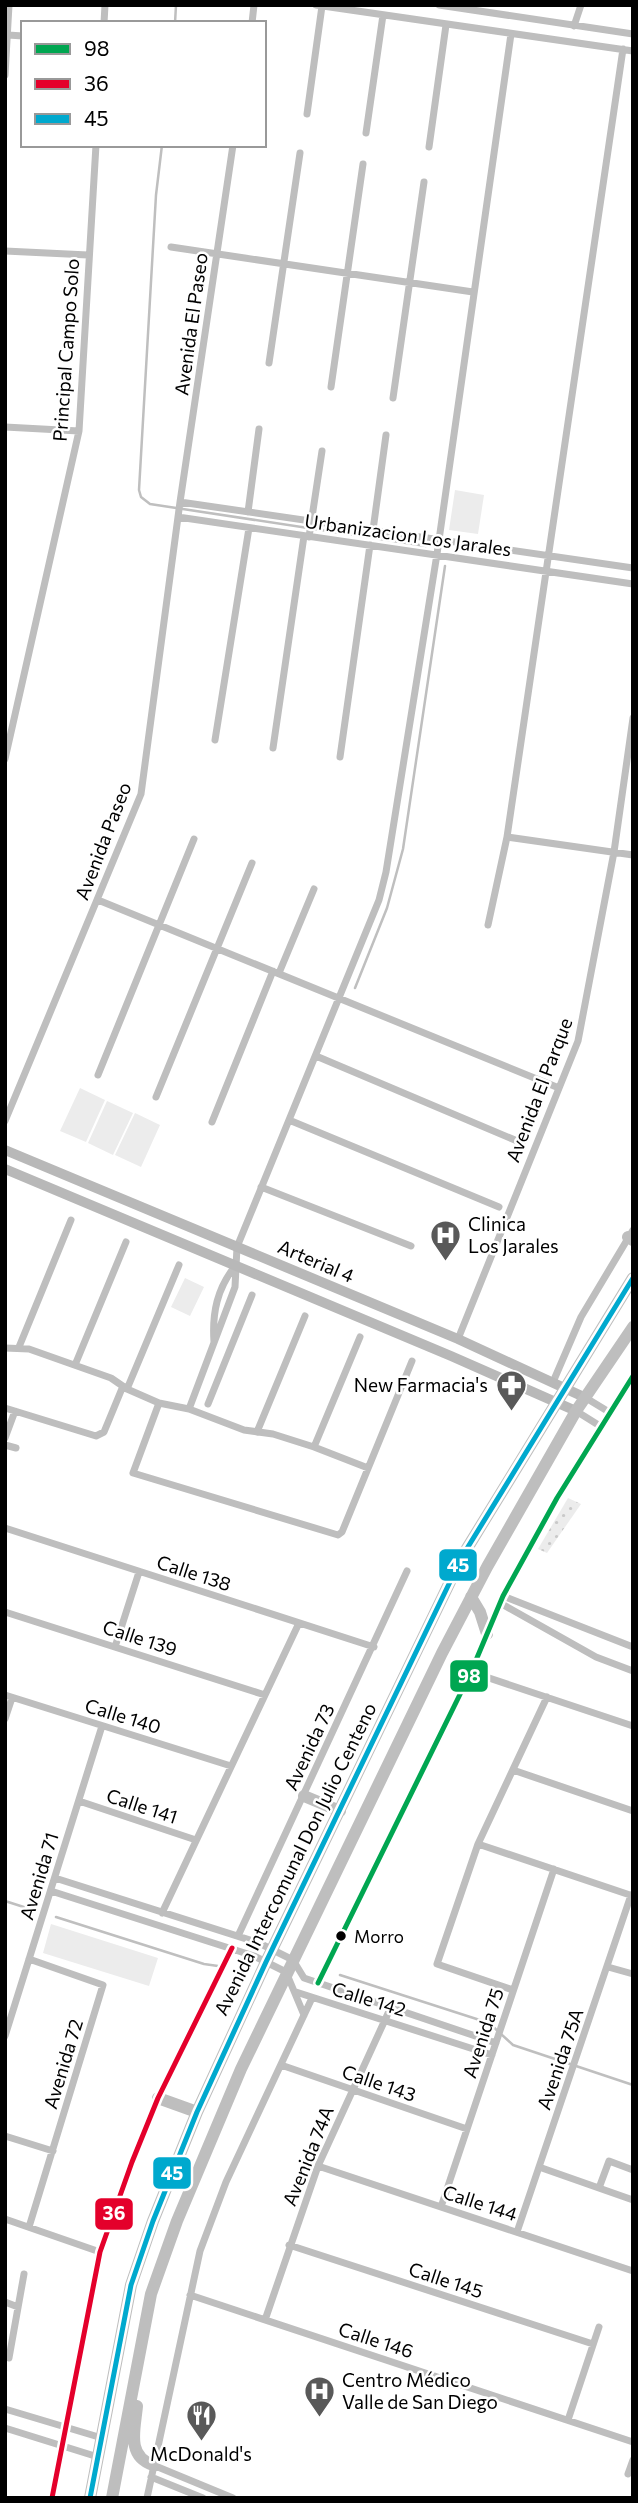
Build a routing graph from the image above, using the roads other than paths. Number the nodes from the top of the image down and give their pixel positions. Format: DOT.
graph roads {
  1 [pos="9,5"];
  2 [pos="316,5"];
  3 [pos="439,5"];
  4 [pos="581,5"];
  5 [pos="321,6"];
  6 [pos="383,15"];
  7 [pos="446,25"];
  8 [pos="574,26"];
  9 [pos="511,34"];
  10 [pos="633,34"];
  11 [pos="8,35"];
  12 [pos="21,36"];
  13 [pos="623,49"];
  14 [pos="633,51"];
  15 [pos="5,75"];
  16 [pos="307,114"];
  17 [pos="366,133"];
  18 [pos="96,147"];
  19 [pos="233,147"];
  20 [pos="429,147"];
  21 [pos="300,153"];
  22 [pos="363,164"];
  23 [pos="424,182"];
  24 [pos="171,247"];
  25 [pos="5,251"];
  26 [pos="217,253"];
  27 [pos="88,255"];
  28 [pos="284,264"];
  29 [pos="347,273"];
  30 [pos="410,282"];
  31 [pos="473,292"];
  32 [pos="269,363"];
  33 [pos="331,387"];
  34 [pos="393,398"];
  35 [pos="5,427"];
  36 [pos="259,429"];
  37 [pos="79,431"];
  38 [pos="386,435"];
  39 [pos="322,452"];
  40 [pos="179,511"];
  41 [pos="247,512"];
  42 [pos="249,528"];
  43 [pos="373,530"];
  44 [pos="309,531"];
  45 [pos="438,539"];
  46 [pos="370,545"];
  47 [pos="437,554"];
  48 [pos="549,556"];
  49 [pos="633,568"];
  50 [pos="547,571"];
  51 [pos="633,584"];
  52 [pos="633,718"];
  53 [pos="215,740"];
  54 [pos="273,748"];
  55 [pos="340,757"];
  56 [pos="5,759"];
  57 [pos="506,836"];
  58 [pos="194,839"];
  59 [pos="614,852"];
  60 [pos="633,855"];
  61 [pos="252,863"];
  62 [pos="314,889"];
  63 [pos="98,900"];
  64 [pos="159,925"];
  65 [pos="488,925"];
  66 [pos="218,948"];
  67 [pos="276,972"];
  68 [pos="339,998"];
  69 [pos="316,1056"];
  70 [pos="98,1074"];
  71 [pos="559,1088"];
  72 [pos="156,1097"];
  73 [pos="289,1119"];
  74 [pos="5,1121"];
  75 [pos="212,1122"];
  76 [pos="522,1143"];
  77 [pos="5,1150"];
  78 [pos="5,1169"];
  79 [pos="261,1187"];
  80 [pos="499,1207"];
  81 [pos="71,1220"];
  82 [pos="631,1236"];
  83 [pos="126,1242"];
  84 [pos="411,1246"];
  85 [pos="237,1247"];
  86 [pos="179,1265"];
  87 [pos="236,1265"];
  88 [pos="633,1278"];
  89 [pos="252,1295"];
  90 [pos="305,1315"];
  91 [pos="633,1327"];
  92 [pos="360,1337"];
  93 [pos="458,1339"];
  94 [pos="214,1342"];
  95 [pos="19,1347"];
  96 [pos="5,1348"];
  97 [pos="451,1356"];
  98 [pos="412,1361"];
  99 [pos="206,1363"];
  100 [pos="75,1365"];
  101 [pos="222,1370"];
  102 [pos="633,1376"];
  103 [pos="559,1384"];
  104 [pos="125,1388"];
  105 [pos="586,1398"];
  106 [pos="556,1401"];
  107 [pos="159,1403"];
  108 [pos="208,1404"];
  109 [pos="5,1408"];
  110 [pos="188,1409"];
  111 [pos="15,1411"];
  112 [pos="576,1411"];
  113 [pos="609,1412"];
  114 [pos="600,1426"];
  115 [pos="257,1432"];
  116 [pos="5,1438"];
  117 [pos="5,1445"];
  118 [pos="314,1447"];
  119 [pos="16,1448"];
  120 [pos="369,1468"];
  121 [pos="5,1528"];
  122 [pos="407,1571"];
  123 [pos="139,1572"];
  124 [pos="471,1597"];
  125 [pos="502,1600"];
  126 [pos="5,1612"];
  127 [pos="299,1623"];
  128 [pos="487,1634"];
  129 [pos="114,1647"];
  130 [pos="373,1647"];
  131 [pos="633,1647"];
  132 [pos="633,1671"];
  133 [pos="471,1672"];
  134 [pos="265,1695"];
  135 [pos="9,1696"];
  136 [pos="547,1697"];
  137 [pos="5,1719"];
  138 [pos="102,1726"];
  139 [pos="633,1726"];
  140 [pos="231,1766"];
  141 [pos="513,1770"];
  142 [pos="304,1796"];
  143 [pos="79,1801"];
  144 [pos="340,1811"];
  145 [pos="633,1811"];
  146 [pos="196,1840"];
  147 [pos="478,1844"];
  148 [pos="554,1869"];
  149 [pos="55,1878"];
  150 [pos="51,1891"];
  151 [pos="632,1896"];
  152 [pos="162,1913"];
  153 [pos="238,1936"];
  154 [pos="232,1948"];
  155 [pos="272,1949"];
  156 [pos="29,1959"];
  157 [pos="293,1960"];
  158 [pos="265,1962"];
  159 [pos="608,1967"];
  160 [pos="286,1972"];
  161 [pos="633,1974"];
  162 [pos="318,1983"];
  163 [pos="513,1990"];
  164 [pos="296,1992"];
  165 [pos="312,1998"];
  166 [pos="390,2009"];
  167 [pos="304,2015"];
  168 [pos="385,2020"];
  169 [pos="5,2036"];
  170 [pos="497,2041"];
  171 [pos="492,2055"];
  172 [pos="281,2065"];
  173 [pos="352,2091"];
  174 [pos="158,2098"];
  175 [pos="197,2112"];
  176 [pos="467,2129"];
  177 [pos="5,2136"];
  178 [pos="53,2151"];
  179 [pos="318,2166"];
  180 [pos="539,2167"];
  181 [pos="633,2170"];
  182 [pos="599,2188"];
  183 [pos="633,2200"];
  184 [pos="441,2207"];
  185 [pos="5,2219"];
  186 [pos="29,2227"];
  187 [pos="517,2232"];
  188 [pos="289,2245"];
  189 [pos="100,2252"];
  190 [pos="633,2271"];
  191 [pos="24,2274"];
  192 [pos="190,2295"];
  193 [pos="5,2302"];
  194 [pos="18,2307"];
  195 [pos="265,2320"];
  196 [pos="599,2327"];
  197 [pos="593,2344"];
  198 [pos="140,2356"];
  199 [pos="9,2358"];
  200 [pos="5,2409"];
  201 [pos="568,2420"];
  202 [pos="5,2428"];
  203 [pos="67,2428"];
  204 [pos="102,2438"];
  205 [pos="633,2442"];
  206 [pos="63,2446"];
  207 [pos="99,2457"];
  208 [pos="633,2460"];
  209 [pos="152,2471"];
  210 [pos="628,2474"];
  211 [pos="52,2498"];
  212 [pos="90,2498"];
  213 [pos="112,2498"];
  214 [pos="147,2498"];
  215 [pos="203,2498"];
  216 [pos="233,2498"];
  1 -- 11 [label="street"];
  2 -- 5 [label="street"];
  3 -- 8 [label="street"];
  4 -- 8 [label="street"];
  5 -- 6 [label="street"];
  5 -- 16 [label="street"];
  6 -- 7 [label="street"];
  6 -- 17 [label="street"];
  7 -- 9 [label="street"];
  7 -- 20 [label="street"];
  8 -- 10 [label="street"];
  9 -- 13 [label="street"];
  9 -- 31 [label="street"];
  11 -- 12 [label="street"];
  11 -- 15 [label="street"];
  13 -- 14 [label="street"];
  13 -- 48 [label="street"];
  18 -- 27 [label="street, Principal Campo Solo"];
  19 -- 26 [label="street, Avenida El Paseo"];
  21 -- 28 [label="street"];
  22 -- 29 [label="street"];
  23 -- 30 [label="street"];
  24 -- 26 [label="street"];
  25 -- 27 [label="street"];
  26 -- 28 [label="street"];
  26 -- 40 [label="street, Avenida El Paseo"];
  27 -- 37 [label="street, Principal Campo Solo"];
  28 -- 29 [label="street"];
  28 -- 32 [label="street"];
  29 -- 30 [label="street"];
  29 -- 33 [label="street"];
  30 -- 31 [label="street"];
  30 -- 34 [label="street"];
  31 -- 45 [label="street"];
  35 -- 37 [label="street"];
  36 -- 41 [label="street"];
  37 -- 56 [label="street, Principal Campo Solo"];
  38 -- 43 [label="street"];
  39 -- 44 [label="street"];
  40 -- 41 [label="street, Urbanizacion Los Jarales"];
  40 -- 42 [label="street, Urbanizacion Los Jarales"];
  40 -- 63 [label="street, Avenida Paseo"];
  41 -- 44 [label="street, Urbanizacion Los Jarales"];
  42 -- 44 [label="street, Urbanizacion Los Jarales"];
  42 -- 53 [label="street"];
  43 -- 44 [label="street, Urbanizacion Los Jarales"];
  43 -- 45 [label="street, Urbanizacion Los Jarales"];
  44 -- 46 [label="street, Urbanizacion Los Jarales"];
  44 -- 54 [label="street"];
  45 -- 47 [label="street"];
  45 -- 48 [label="street, Urbanizacion Los Jarales"];
  46 -- 47 [label="street, Urbanizacion Los Jarales"];
  46 -- 55 [label="street"];
  47 -- 50 [label="street, Urbanizacion Los Jarales"];
  47 -- 68 [label="street"];
  48 -- 49 [label="street, Urbanizacion Los Jarales"];
  48 -- 50 [label="street"];
  50 -- 51 [label="street, Urbanizacion Los Jarales"];
  50 -- 57 [label="street"];
  52 -- 59 [label="street, Avenida El Parque"];
  57 -- 59 [label="street"];
  57 -- 65 [label="street"];
  58 -- 64 [label="street"];
  59 -- 60 [label="street"];
  59 -- 71 [label="street, Avenida El Parque"];
  61 -- 66 [label="street"];
  62 -- 67 [label="street"];
  63 -- 64 [label="street"];
  63 -- 74 [label="street, Avenida Paseo"];
  64 -- 66 [label="street"];
  64 -- 70 [label="street"];
  66 -- 67 [label="street"];
  66 -- 72 [label="street"];
  67 -- 68 [label="street"];
  67 -- 75 [label="street"];
  68 -- 69 [label="street"];
  68 -- 71 [label="street"];
  69 -- 73 [label="street"];
  69 -- 76 [label="street"];
  71 -- 93 [label="street, Avenida El Parque"];
  73 -- 79 [label="street"];
  73 -- 80 [label="street"];
  77 -- 85 [label="street, Arterial 4"];
  78 -- 87 [label="street, Arterial 4"];
  79 -- 84 [label="street"];
  79 -- 85 [label="street"];
  81 -- 95 [label="street"];
  82 -- 103 [label="street, Avenida Intercomunal Don Julio Centeno"];
  83 -- 100 [label="street"];
  85 -- 87 [label="street"];
  85 -- 93 [label="street, Arterial 4"];
  86 -- 104 [label="street"];
  87 -- 94 [label="street"];
  87 -- 94 [label="street"];
  87 -- 97 [label="street, Arterial 4"];
  88 -- 103 [label="main road, Avenida Intercomunal Don Julio Centeno"];
  89 -- 101 [label="street"];
  90 -- 115 [label="street"];
  91 -- 105 [label="main road"];
  92 -- 118 [label="street"];
  93 -- 97 [label="street"];
  93 -- 103 [label="street, Arterial 4"];
  94 -- 99 [label="street"];
  95 -- 96 [label="street"];
  95 -- 100 [label="street"];
  97 -- 106 [label="street, Arterial 4"];
  98 -- 120 [label="street"];
  99 -- 101 [label="street"];
  99 -- 110 [label="street"];
  100 -- 104 [label="street"];
  101 -- 108 [label="street"];
  102 -- 113 [label="street"];
  103 -- 105 [label="street, Arterial 4"];
  103 -- 106 [label="main road, Avenida Intercomunal Don Julio Centeno"];
  104 -- 107 [label="street"];
  104 -- 111 [label="street"];
  105 -- 112 [label="main road"];
  105 -- 113 [label="street, Arterial 4"];
  106 -- 112 [label="street, Arterial 4"];
  106 -- 144 [label="main road, Avenida Intercomunal Don Julio Centeno"];
  107 -- 110 [label="street"];
  107 -- 120 [label="street"];
  109 -- 111 [label="street"];
  110 -- 115 [label="street"];
  111 -- 116 [label="street"];
  112 -- 114 [label="street, Arterial 4"];
  112 -- 124 [label="main road"];
  113 -- 114 [label="street"];
  114 -- 125 [label="street"];
  115 -- 118 [label="street"];
  117 -- 119 [label="street"];
  118 -- 120 [label="street"];
  121 -- 123 [label="street, Calle 138"];
  122 -- 130 [label="street, Avenida 73"];
  123 -- 127 [label="street, Calle 138"];
  123 -- 129 [label="street"];
  124 -- 128 [label="main road"];
  124 -- 157 [label="main road"];
  125 -- 128 [label="street"];
  125 -- 131 [label="street"];
  125 -- 132 [label="street"];
  126 -- 129 [label="street, Calle 139"];
  127 -- 130 [label="street, Calle 138"];
  127 -- 134 [label="street"];
  128 -- 133 [label="street"];
  129 -- 134 [label="street, Calle 139"];
  130 -- 142 [label="street, Avenida 73"];
  133 -- 136 [label="street"];
  133 -- 162 [label="street"];
  134 -- 140 [label="street"];
  135 -- 137 [label="street"];
  135 -- 138 [label="street, Calle 140"];
  136 -- 139 [label="street"];
  136 -- 141 [label="street"];
  138 -- 140 [label="street, Calle 140"];
  138 -- 143 [label="street, Avenida 71"];
  140 -- 146 [label="street"];
  141 -- 145 [label="street"];
  141 -- 147 [label="street"];
  142 -- 144 [label="main road"];
  142 -- 153 [label="street, Avenida 73"];
  143 -- 146 [label="street, Calle 141"];
  143 -- 149 [label="street, Avenida 71"];
  144 -- 155 [label="main road, Avenida Intercomunal Don Julio Centeno"];
  146 -- 152 [label="street"];
  147 -- 148 [label="street"];
  147 -- 163 [label="street"];
  148 -- 151 [label="street"];
  148 -- 163 [label="street, Avenida 75"];
  149 -- 150 [label="street, Avenida 71"];
  149 -- 152 [label="street, Calle 142"];
  150 -- 154 [label="street"];
  150 -- 156 [label="street, Avenida 71"];
  151 -- 159 [label="street, Avenida 75A"];
  152 -- 153 [label="street, Calle 142"];
  153 -- 155 [label="street, Calle 142"];
  154 -- 158 [label="street"];
  154 -- 174 [label="street, Avenida Intercomunal Don Julio Centeno"];
  155 -- 157 [label="street, Calle 142"];
  155 -- 158 [label="main road, Avenida Intercomunal Don Julio Centeno"];
  156 -- 169 [label="street, Avenida 71"];
  156 -- 178 [label="street, Avenida 72"];
  157 -- 160 [label="main road"];
  157 -- 162 [label="street, Calle 142"];
  158 -- 160 [label="street"];
  158 -- 175 [label="main road, Avenida Intercomunal Don Julio Centeno"];
  159 -- 161 [label="street"];
  159 -- 180 [label="street, Avenida 75A"];
  160 -- 164 [label="street"];
  160 -- 198 [label="main road"];
  162 -- 166 [label="street, Calle 142"];
  163 -- 170 [label="street, Avenida 75"];
  164 -- 165 [label="street, Calle 142"];
  164 -- 167 [label="street"];
  165 -- 167 [label="street"];
  165 -- 168 [label="street, Calle 142"];
  166 -- 168 [label="street, Avenida 74A"];
  166 -- 170 [label="street, Calle 142"];
  167 -- 172 [label="street"];
  168 -- 171 [label="street, Calle 142"];
  168 -- 173 [label="street, Avenida 74A"];
  170 -- 171 [label="street, Avenida 75"];
  171 -- 176 [label="street, Avenida 75"];
  172 -- 173 [label="street, Calle 143"];
  172 -- 192 [label="street"];
  173 -- 176 [label="street, Calle 143"];
  173 -- 179 [label="street, Avenida 74A"];
  174 -- 175 [label="main road"];
  174 -- 189 [label="street, Avenida Intercomunal Don Julio Centeno"];
  175 -- 204 [label="main road, Avenida Intercomunal Don Julio Centeno"];
  176 -- 184 [label="street, Avenida 75"];
  177 -- 178 [label="street"];
  178 -- 186 [label="street, Avenida 72"];
  179 -- 184 [label="street, Calle 144"];
  179 -- 188 [label="street, Avenida 74A"];
  180 -- 182 [label="street"];
  180 -- 187 [label="street, Avenida 75A"];
  181 -- 182 [label="street"];
  182 -- 183 [label="street"];
  184 -- 187 [label="street, Calle 144"];
  185 -- 186 [label="street"];
  186 -- 189 [label="street"];
  187 -- 190 [label="street, Calle 144"];
  188 -- 195 [label="street, Avenida 74A"];
  188 -- 197 [label="street, Calle 145"];
  189 -- 203 [label="street, Avenida Intercomunal Don Julio Centeno"];
  191 -- 194 [label="street"];
  192 -- 195 [label="street, Calle 146"];
  192 -- 209 [label="street"];
  193 -- 194 [label="street"];
  194 -- 199 [label="street"];
  195 -- 201 [label="street, Calle 146"];
  196 -- 197 [label="street"];
  197 -- 201 [label="street"];
  198 -- 209 [label="main road"];
  198 -- 213 [label="main road"];
  200 -- 203 [label="street"];
  201 -- 205 [label="street, Calle 146"];
  202 -- 206 [label="street"];
  203 -- 204 [label="street"];
  203 -- 206 [label="street, Avenida Intercomunal Don Julio Centeno"];
  204 -- 207 [label="main road, Avenida Intercomunal Don Julio Centeno"];
  206 -- 207 [label="street"];
  206 -- 211 [label="street, Avenida Intercomunal Don Julio Centeno"];
  207 -- 212 [label="main road, Avenida Intercomunal Don Julio Centeno"];
  208 -- 210 [label="street"];
  209 -- 214 [label="street"];
  209 -- 215 [label="street"];
  209 -- 216 [label="street"];
}
